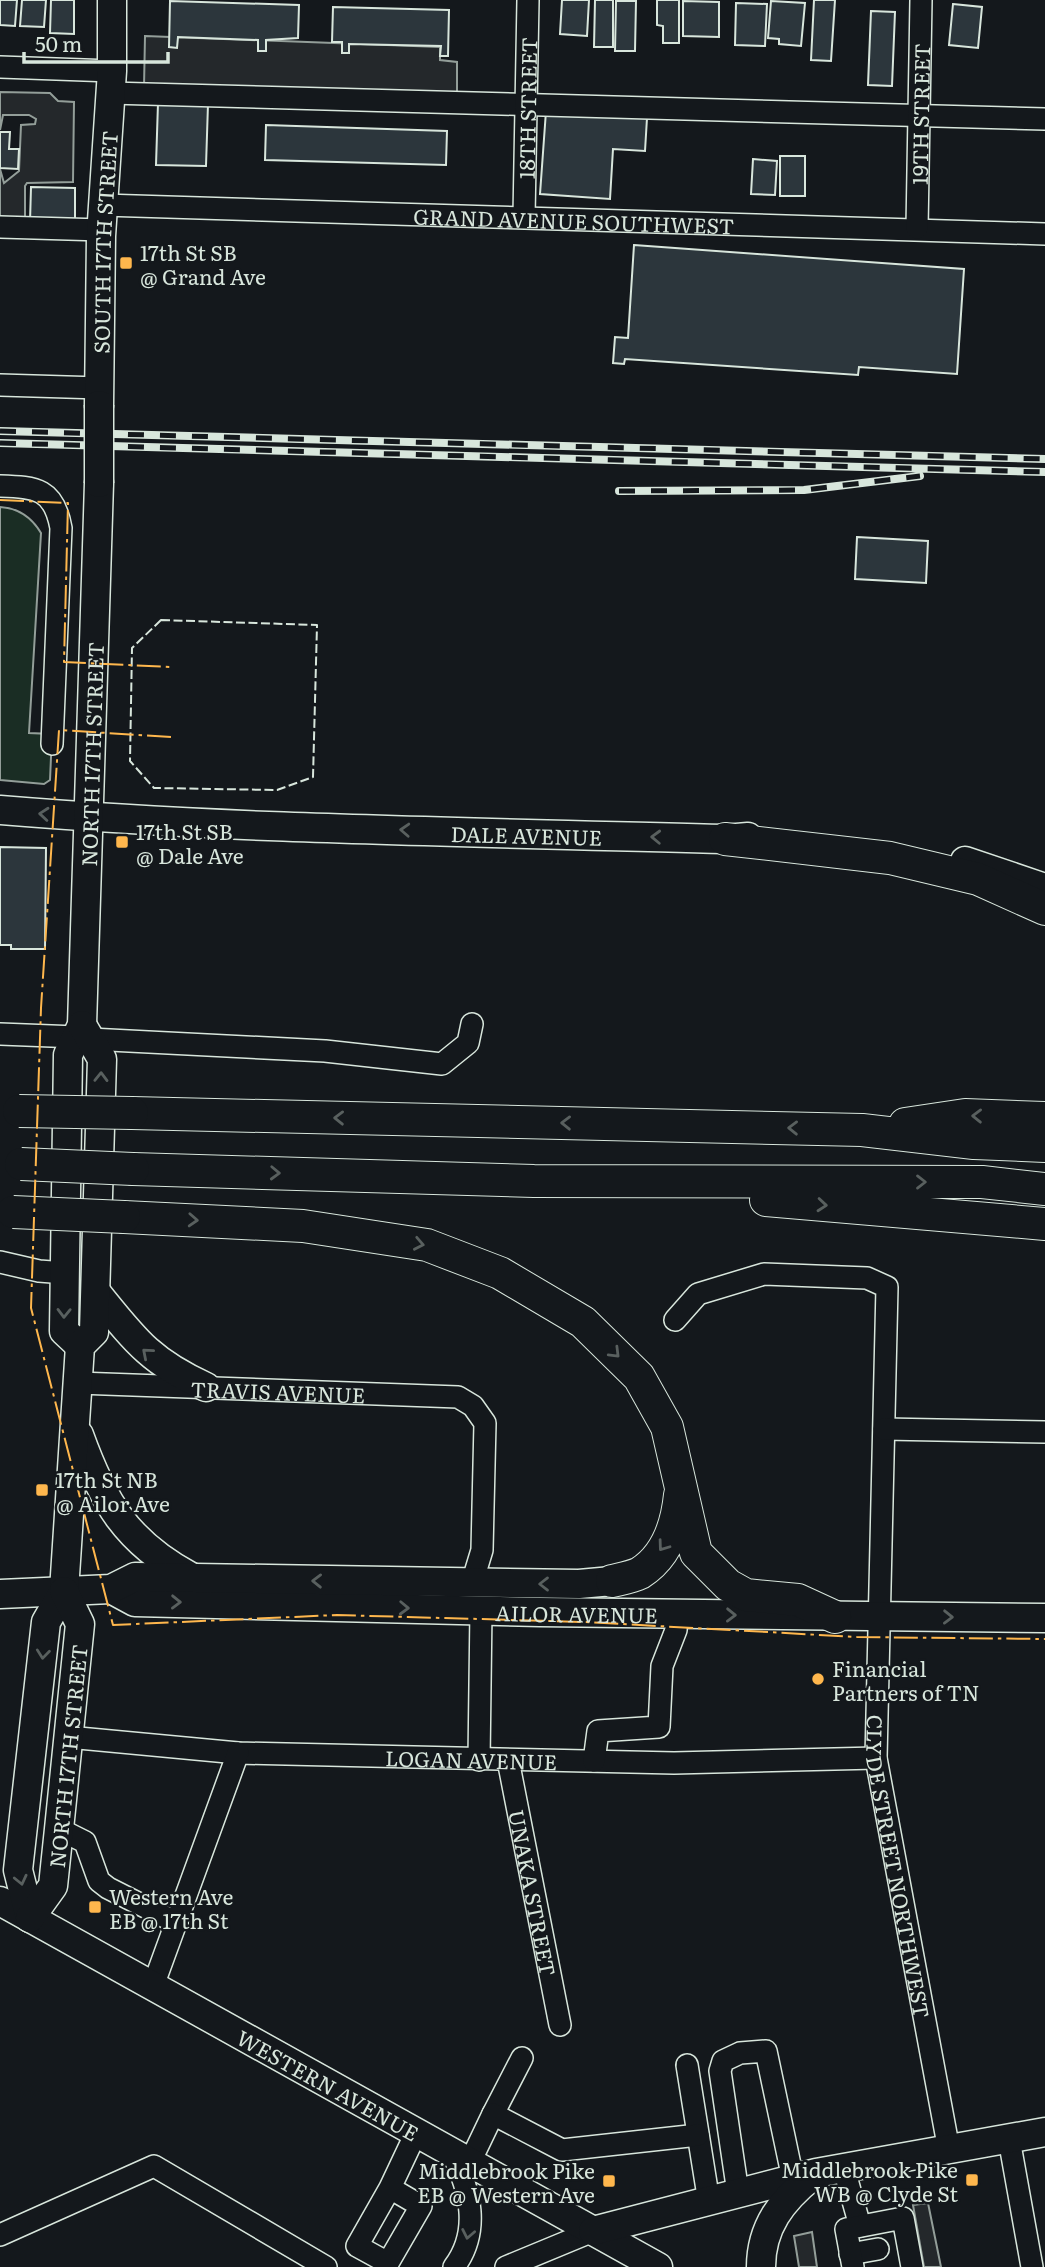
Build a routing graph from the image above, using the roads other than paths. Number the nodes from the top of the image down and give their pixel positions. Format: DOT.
graph roads {
  1 [pos="112,0"];
  2 [pos="528,0"];
  3 [pos="920,0"];
  4 [pos="0,67"];
  5 [pos="111,82"];
  6 [pos="526,107"];
  7 [pos="919,115"];
  8 [pos="1045,119"];
  9 [pos="524,216"];
  10 [pos="102,218"];
  11 [pos="0,227"];
  12 [pos="917,228"];
  13 [pos="1045,234"];
  14 [pos="0,385"];
  15 [pos="99,397"];
  16 [pos="99,483"];
  17 [pos="0,486"];
  18 [pos="52,744"];
  19 [pos="0,810"];
  20 [pos="89,817"];
  21 [pos="725,839"];
  22 [pos="1045,888"];
  23 [pos="1045,909"];
  24 [pos="472,1024"];
  25 [pos="83,1033"];
  26 [pos="0,1034"];
  27 [pos="9,1111"];
  28 [pos="1045,1118"];
  29 [pos="862,1130"];
  30 [pos="1045,1146"];
  31 [pos="10,1164"];
  32 [pos="534,1181"];
  33 [pos="1045,1189"];
  34 [pos="7,1212"];
  35 [pos="1045,1224"];
  36 [pos="0,1262"];
  37 [pos="65,1273"];
  38 [pos="96,1292"];
  39 [pos="675,1320"];
  40 [pos="80,1346"];
  41 [pos="78,1382"];
  42 [pos="206,1387"];
  43 [pos="75,1424"];
  44 [pos="884,1429"];
  45 [pos="1045,1432"];
  46 [pos="682,1487"];
  47 [pos="193,1578"];
  48 [pos="612,1581"];
  49 [pos="472,1583"];
  50 [pos="111,1589"];
  51 [pos="64,1591"];
  52 [pos="0,1594"];
  53 [pos="481,1610"];
  54 [pos="677,1614"];
  55 [pos="880,1616"];
  56 [pos="835,1617"];
  57 [pos="1045,1618"];
  58 [pos="68,1737"];
  59 [pos="238,1753"];
  60 [pos="876,1758"];
  61 [pos="479,1760"];
  62 [pos="508,1760"];
  63 [pos="594,1761"];
  64 [pos="59,1829"];
  65 [pos="0,1901"];
  66 [pos="30,1918"];
  67 [pos="177,1923"];
  68 [pos="153,1986"];
  69 [pos="560,2025"];
  70 [pos="522,2058"];
  71 [pos="687,2065"];
  72 [pos="494,2114"];
  73 [pos="1045,2132"];
  74 [pos="416,2133"];
  75 [pos="698,2135"];
  76 [pos="1009,2139"];
  77 [pos="949,2150"];
  78 [pos="461,2157"];
  79 [pos="844,2169"];
  80 [pos="804,2176"];
  81 [pos="390,2188"];
  82 [pos="738,2193"];
  83 [pos="709,2202"];
  84 [pos="860,2226"];
  85 [pos="593,2231"];
  86 [pos="0,2235"];
  87 [pos="895,2247"];
  88 [pos="851,2260"];
  89 [pos="369,2261"];
  90 [pos="326,2267"];
  91 [pos="454,2267"];
  92 [pos="506,2267"];
  93 [pos="658,2267"];
  94 [pos="761,2267"];
  95 [pos="912,2267"];
  96 [pos="1032,2267"];
  1 -- 5 [label="main road, SOUTH 17TH STREET"];
  2 -- 6 [label="street, 18TH STREET"];
  3 -- 7 [label="street, 19TH STREET"];
  4 -- 5 [label="street"];
  5 -- 6 [label="street"];
  5 -- 10 [label="main road, SOUTH 17TH STREET"];
  6 -- 7 [label="street"];
  6 -- 9 [label="street, 18TH STREET"];
  7 -- 8 [label="street"];
  7 -- 12 [label="street, 19TH STREET"];
  9 -- 10 [label="street, GRAND AVENUE SOUTHWEST"];
  9 -- 12 [label="street, GRAND AVENUE SOUTHWEST"];
  10 -- 11 [label="street, GRAND AVENUE SOUTHWEST"];
  10 -- 15 [label="main road, SOUTH 17TH STREET"];
  12 -- 13 [label="street, GRAND AVENUE SOUTHWEST"];
  14 -- 15 [label="street"];
  15 -- 16 [label="main road, SOUTH 17TH STREET, bridge"];
  16 -- 20 [label="main road, NORTH 17TH STREET"];
  17 -- 18 [label="street"];
  20 -- 19 [label="main road, DALE AVENUE, one-way"];
  21 -- 20 [label="main road, DALE AVENUE, one-way"];
  20 -- 25 [label="main road, NORTH 17TH STREET"];
  21 -- 22 [label="main road, DALE AVENUE"];
  21 -- 23 [label="highway"];
  24 -- 25 [label="street"];
  25 -- 26 [label="street"];
  25 -- 37 [label="main road, NORTH 17TH STREET"];
  38 -- 25 [label="main road, NORTH 17TH STREET, one-way"];
  29 -- 27 [label="highway, one-way, bridge"];
  28 -- 29 [label="highway, one-way"];
  29 -- 30 [label="highway"];
  31 -- 32 [label="highway, one-way, bridge"];
  32 -- 33 [label="highway, one-way"];
  32 -- 35 [label="highway, one-way"];
  34 -- 46 [label="highway, one-way, bridge"];
  36 -- 37 [label="street"];
  37 -- 40 [label="main road, NORTH 17TH STREET, one-way"];
  38 -- 40 [label="main road, NORTH 17TH STREET"];
  42 -- 38 [label="main road, one-way"];
  39 -- 44 [label="street, CLYDE STREET NORTHWEST"];
  40 -- 41 [label="main road, NORTH 17TH STREET"];
  41 -- 42 [label="street, TRAVIS AVENUE"];
  41 -- 43 [label="main road, NORTH 17TH STREET"];
  42 -- 49 [label="street, TRAVIS AVENUE"];
  43 -- 47 [label="main road"];
  43 -- 51 [label="main road, NORTH 17TH STREET"];
  44 -- 45 [label="street"];
  44 -- 55 [label="street, CLYDE STREET NORTHWEST"];
  46 -- 48 [label="highway, one-way"];
  46 -- 56 [label="highway"];
  49 -- 47 [label="main road, AILOR AVENUE, one-way"];
  47 -- 50 [label="main road, AILOR AVENUE"];
  48 -- 49 [label="main road, AILOR AVENUE, one-way"];
  50 -- 51 [label="main road, AILOR AVENUE"];
  50 -- 53 [label="main road, AILOR AVENUE, one-way"];
  51 -- 52 [label="main road, AILOR AVENUE"];
  51 -- 58 [label="main road, NORTH 17TH STREET"];
  51 -- 66 [label="main road, NORTH 17TH STREET, one-way"];
  53 -- 54 [label="main road, AILOR AVENUE"];
  53 -- 61 [label="street"];
  54 -- 56 [label="main road, AILOR AVENUE, one-way"];
  54 -- 63 [label="street"];
  55 -- 56 [label="main road, AILOR AVENUE"];
  55 -- 57 [label="main road, AILOR AVENUE, one-way"];
  55 -- 60 [label="street, CLYDE STREET NORTHWEST"];
  58 -- 59 [label="street, LOGAN AVENUE"];
  58 -- 64 [label="main road, NORTH 17TH STREET"];
  59 -- 61 [label="street, LOGAN AVENUE"];
  59 -- 67 [label="street"];
  60 -- 63 [label="street, LOGAN AVENUE"];
  60 -- 77 [label="street, CLYDE STREET NORTHWEST"];
  61 -- 62 [label="street, LOGAN AVENUE"];
  62 -- 63 [label="street, LOGAN AVENUE"];
  62 -- 69 [label="street, UNAKA STREET"];
  64 -- 66 [label="main road, NORTH 17TH STREET"];
  64 -- 67 [label="street"];
  65 -- 66 [label="main road, WESTERN AVENUE"];
  66 -- 68 [label="main road, WESTERN AVENUE"];
  67 -- 68 [label="street"];
  68 -- 74 [label="main road, WESTERN AVENUE"];
  70 -- 72 [label="street"];
  71 -- 75 [label="street"];
  72 -- 75 [label="street"];
  72 -- 78 [label="street"];
  73 -- 76 [label="main road"];
  74 -- 78 [label="main road, WESTERN AVENUE"];
  74 -- 81 [label="street"];
  75 -- 83 [label="street"];
  76 -- 77 [label="main road"];
  76 -- 96 [label="street"];
  77 -- 79 [label="main road"];
  78 -- 85 [label="main road, WESTERN AVENUE"];
  78 -- 91 [label="street, one-way"];
  79 -- 80 [label="main road"];
  79 -- 84 [label="street"];
  80 -- 82 [label="main road"];
  80 -- 82 [label="street"];
  80 -- 94 [label="main road"];
  81 -- 89 [label="street"];
  81 -- 89 [label="street"];
  82 -- 83 [label="main road"];
  83 -- 85 [label="main road"];
  84 -- 87 [label="street"];
  84 -- 88 [label="street"];
  85 -- 92 [label="street"];
  85 -- 93 [label="main road, WESTERN AVENUE"];
  86 -- 90 [label="street"];
  87 -- 88 [label="street"];
  87 -- 95 [label="street"];
}
